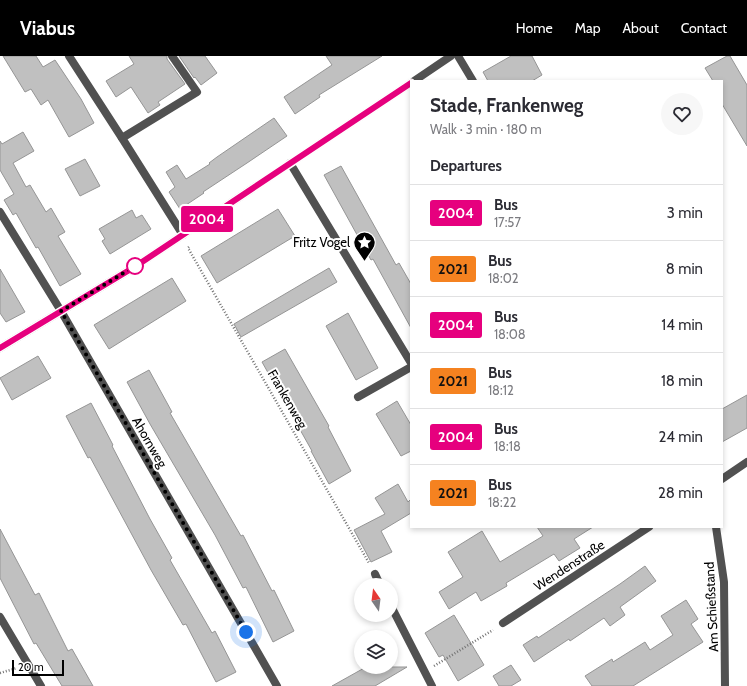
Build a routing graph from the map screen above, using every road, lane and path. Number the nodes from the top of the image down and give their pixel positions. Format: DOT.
graph roads {
  1 [pos="69,56"];
  2 [pos="172,56"];
  3 [pos="452,56"];
  4 [pos="458,56"];
  5 [pos="416,80"];
  6 [pos="472,80"];
  7 [pos="410,84"];
  8 [pos="122,138"];
  9 [pos="290,163"];
  10 [pos="0,212"];
  11 [pos="187,233"];
  12 [pos="61,311"];
  13 [pos="0,348"];
  14 [pos="410,361"];
  15 [pos="410,368"];
  16 [pos="358,397"];
  17 [pos="747,462"];
  18 [pos="723,478"];
  19 [pos="646,528"];
  20 [pos="716,528"];
  21 [pos="375,574"];
  22 [pos="377,578"];
  23 [pos="0,617"];
  24 [pos="398,620"];
  25 [pos="503,623"];
  26 [pos="28,664"];
  27 [pos="434,667"];
  28 [pos="0,673"];
  29 [pos="41,686"];
  30 [pos="277,686"];
  31 [pos="432,686"];
  32 [pos="725,686"];
  1 -- 8 [label="street"];
  2 -- 8 [label="street"];
  3 -- 5 [label="street"];
  4 -- 6 [label="street"];
  7 -- 9 [label="street"];
  8 -- 11 [label="street"];
  9 -- 11 [label="street"];
  9 -- 14 [label="street"];
  10 -- 12 [label="street, Ahornweg"];
  11 -- 12 [label="street"];
  11 -- 21 [label="path, Frankenweg"];
  12 -- 13 [label="street"];
  12 -- 30 [label="street, Ahornweg"];
  15 -- 16 [label="street"];
  17 -- 18 [label="street"];
  19 -- 25 [label="street, Wendenstraße"];
  20 -- 32 [label="street, Am Schießstand"];
  21 -- 22 [label="street"];
  23 -- 26 [label="street"];
  24 -- 31 [label="street"];
  25 -- 27 [label="path"];
  26 -- 28 [label="path"];
  26 -- 29 [label="street"];
}
